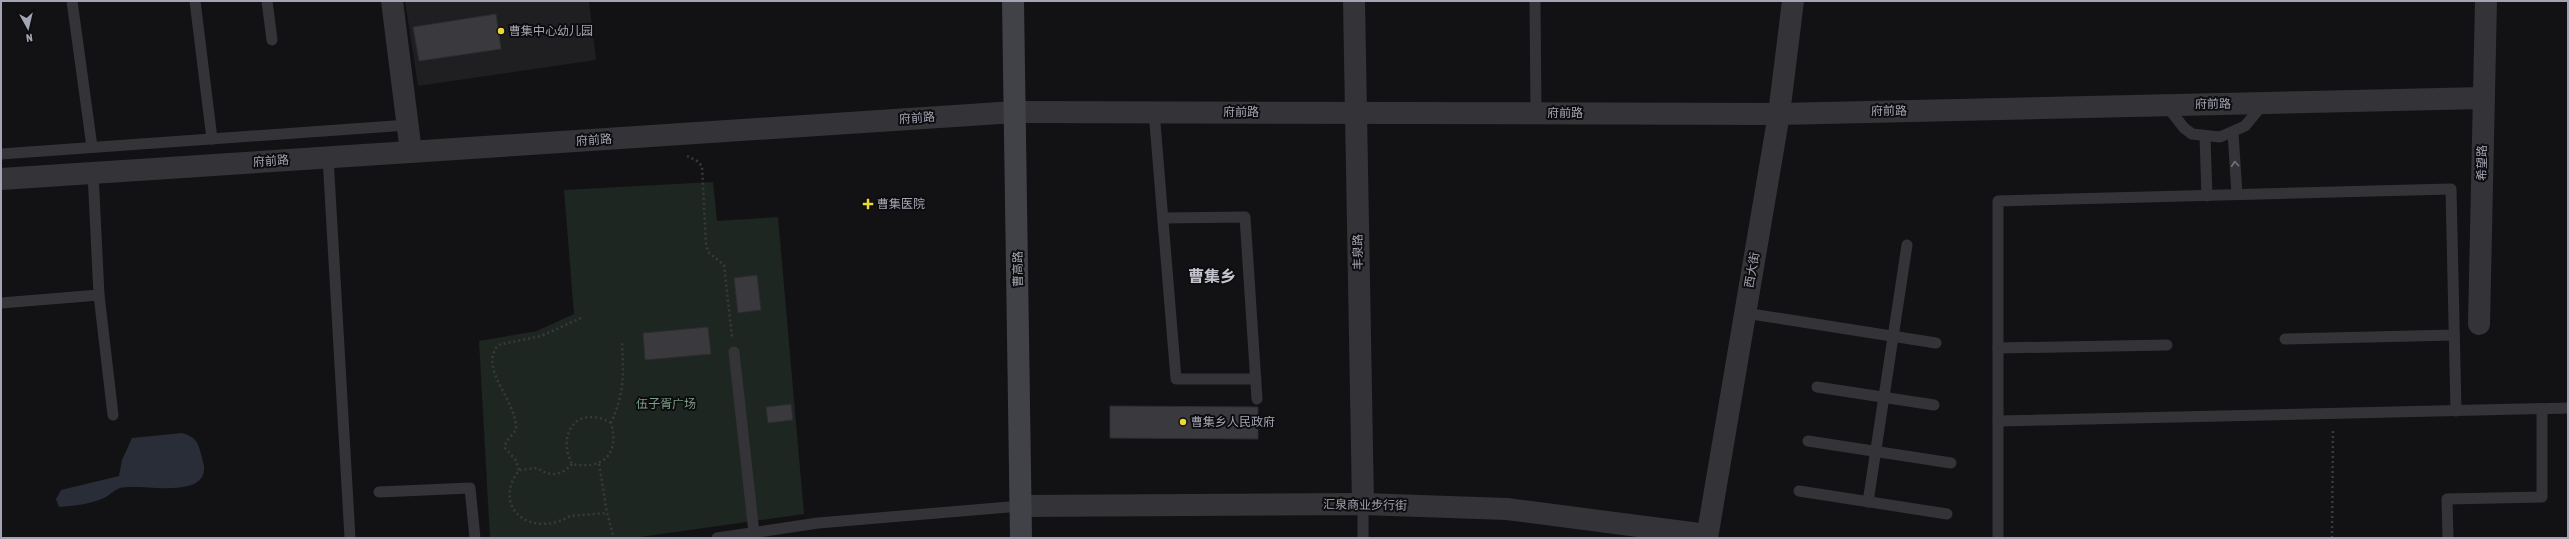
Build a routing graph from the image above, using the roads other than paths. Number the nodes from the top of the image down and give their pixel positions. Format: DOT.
graph roads {
  1 [pos="72,1"];
  2 [pos="195,1"];
  3 [pos="268,1"];
  4 [pos="392,1"];
  5 [pos="1013,1"];
  6 [pos="1354,1"];
  7 [pos="1535,1"];
  8 [pos="1793,1"];
  9 [pos="2486,1"];
  10 [pos="272,40"];
  11 [pos="2483,98"];
  12 [pos="2264,103"];
  13 [pos="2166,105"];
  14 [pos="1154,111"];
  15 [pos="1015,112"];
  16 [pos="1356,112"];
  17 [pos="1536,113"];
  18 [pos="1779,114"];
  19 [pos="408,125"];
  20 [pos="2233,133"];
  21 [pos="2205,137"];
  22 [pos="212,139"];
  23 [pos="92,147"];
  24 [pos="411,152"];
  25 [pos="1,154"];
  26 [pos="328,157"];
  27 [pos="92,173"];
  28 [pos="1,179"];
  29 [pos="2237,194"];
  30 [pos="2207,196"];
  31 [pos="1163,218"];
  32 [pos="1907,245"];
  33 [pos="99,295"];
  34 [pos="1,303"];
  35 [pos="1745,313"];
  36 [pos="2479,324"];
  37 [pos="2454,335"];
  38 [pos="1894,336"];
  39 [pos="2285,339"];
  40 [pos="1936,343"];
  41 [pos="2167,345"];
  42 [pos="1998,348"];
  43 [pos="734,352"];
  44 [pos="1256,379"];
  45 [pos="1817,387"];
  46 [pos="1884,398"];
  47 [pos="1257,399"];
  48 [pos="1934,405"];
  49 [pos="2568,408"];
  50 [pos="2542,409"];
  51 [pos="2456,411"];
  52 [pos="113,415"];
  53 [pos="1998,421"];
  54 [pos="1808,441"];
  55 [pos="1876,452"];
  56 [pos="1950,463"];
  57 [pos="1799,491"];
  58 [pos="379,492"];
  59 [pos="1868,502"];
  60 [pos="1363,504"];
  61 [pos="1021,506"];
  62 [pos="1947,514"];
  63 [pos="754,533"];
  64 [pos="775,534"];
  65 [pos="1707,536"];
  66 [pos="350,538"];
  67 [pos="475,538"];
  68 [pos="717,538"];
  69 [pos="1021,538"];
  70 [pos="1363,538"];
  71 [pos="1998,538"];
  72 [pos="2448,538"];
  1 -- 23 [label="lane"];
  2 -- 22 [label="lane"];
  3 -- 10 [label="lane"];
  4 -- 19 [label="street"];
  5 -- 15 [label="street, 曹高路"];
  6 -- 16 [label="street, 丰泉路"];
  7 -- 17 [label="lane"];
  8 -- 18 [label="street, 西大街"];
  9 -- 11 [label="street, 希望路"];
  11 -- 12 [label="street, 府前路"];
  11 -- 36 [label="street, 希望路"];
  12 -- 13 [label="street, 府前路"];
  12 -- 20 [label="lane"];
  13 -- 18 [label="street, 府前路"];
  13 -- 21 [label="lane"];
  14 -- 15 [label="street, 府前路"];
  14 -- 16 [label="street, 府前路"];
  14 -- 31 [label="lane"];
  15 -- 24 [label="street, 府前路"];
  15 -- 61 [label="street, 曹高路"];
  16 -- 17 [label="street, 府前路"];
  16 -- 60 [label="street, 丰泉路"];
  17 -- 18 [label="street, 府前路"];
  18 -- 35 [label="street, 西大街"];
  19 -- 22 [label="lane"];
  19 -- 24 [label="street"];
  20 -- 21 [label="lane"];
  29 -- 20 [label="lane, one-way"];
  21 -- 30 [label="lane"];
  22 -- 23 [label="lane"];
  23 -- 25 [label="lane"];
  24 -- 26 [label="street, 府前路"];
  26 -- 27 [label="street, 府前路"];
  26 -- 66 [label="lane"];
  27 -- 28 [label="street, 府前路"];
  27 -- 33 [label="lane"];
  29 -- 30 [label="lane"];
  29 -- 37 [label="lane"];
  30 -- 42 [label="lane"];
  31 -- 44 [label="lane"];
  31 -- 44 [label="lane"];
  32 -- 38 [label="lane"];
  33 -- 34 [label="lane"];
  33 -- 52 [label="lane"];
  35 -- 38 [label="lane"];
  35 -- 65 [label="street, 西大街"];
  37 -- 39 [label="lane"];
  37 -- 51 [label="lane"];
  38 -- 40 [label="lane"];
  38 -- 46 [label="lane"];
  41 -- 42 [label="lane"];
  42 -- 53 [label="lane"];
  43 -- 63 [label="lane"];
  44 -- 47 [label="lane"];
  45 -- 46 [label="lane"];
  46 -- 48 [label="lane"];
  46 -- 55 [label="lane"];
  49 -- 50 [label="lane"];
  50 -- 51 [label="lane"];
  50 -- 72 [label="lane"];
  51 -- 53 [label="lane"];
  53 -- 71 [label="lane"];
  54 -- 55 [label="lane"];
  55 -- 56 [label="lane"];
  55 -- 59 [label="lane"];
  57 -- 59 [label="lane"];
  58 -- 67 [label="lane"];
  59 -- 62 [label="lane"];
  60 -- 61 [label="street, 汇泉商业步行街"];
  60 -- 65 [label="street, 汇泉商业步行街"];
  60 -- 70 [label="lane"];
  61 -- 64 [label="lane"];
  61 -- 69 [label="street, 曹高路"];
  63 -- 64 [label="lane"];
  63 -- 68 [label="lane"];
}
